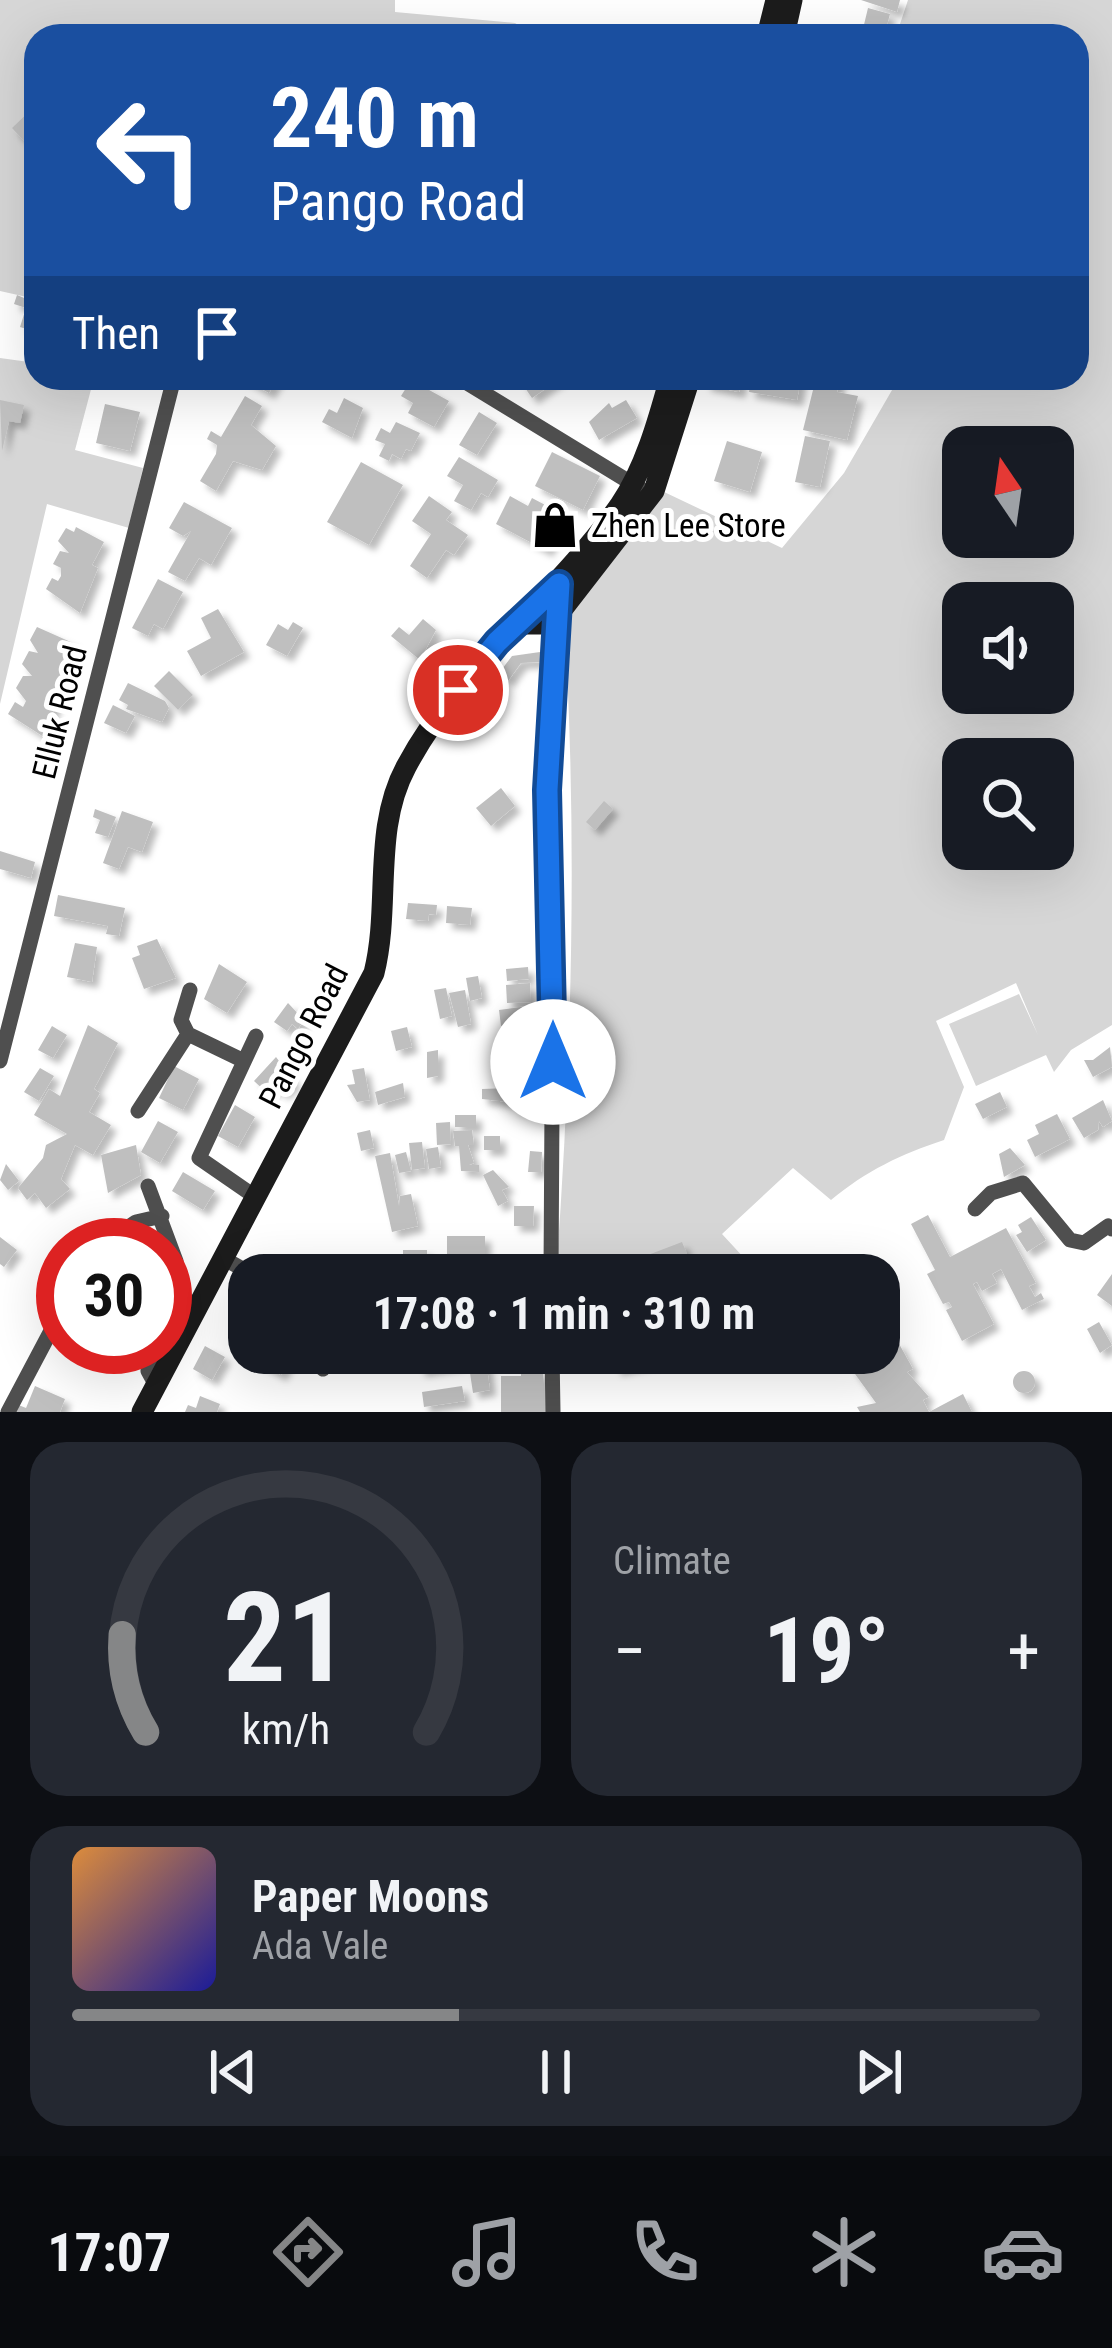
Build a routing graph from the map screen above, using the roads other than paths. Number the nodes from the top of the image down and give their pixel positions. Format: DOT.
graph roads {
  1 [pos="171,390"];
  2 [pos="479,390"];
  3 [pos="667,390"];
  4 [pos="685,390"];
  5 [pos="642,489"];
  6 [pos="559,584"];
  7 [pos="560,610"];
  8 [pos="517,624"];
  9 [pos="190,990"];
  10 [pos="188,1034"];
  11 [pos="256,1036"];
  12 [pos="0,1061"];
  13 [pos="244,1061"];
  14 [pos="138,1111"];
  15 [pos="148,1186"];
  16 [pos="257,1198"];
  17 [pos="975,1210"];
  18 [pos="162,1216"];
  19 [pos="153,1218"];
  20 [pos="1112,1229"];
  21 [pos="551,1254"];
  22 [pos="223,1258"];
  23 [pos="228,1261"];
  24 [pos="36,1359"];
  25 [pos="150,1374"];
  26 [pos="552,1374"];
  27 [pos="154,1382"];
  28 [pos="8,1412"];
  29 [pos="142,1412"];
  30 [pos="553,1412"];
  1 -- 12 [label="street, Elluk Road"];
  2 -- 5 [label="street"];
  3 -- 5 [label="street, Pango Road"];
  4 -- 5 [label="street, Pango Road"];
  5 -- 6 [label="street, Pango Road"];
  5 -- 7 [label="street, Pango Road"];
  6 -- 7 [label="street"];
  6 -- 8 [label="street, Pango Road"];
  7 -- 8 [label="street"];
  7 -- 21 [label="street"];
  8 -- 16 [label="street, Pango Road"];
  9 -- 10 [label="street"];
  10 -- 13 [label="street"];
  10 -- 14 [label="street"];
  11 -- 13 [label="street"];
  13 -- 16 [label="street"];
  15 -- 18 [label="street"];
  16 -- 22 [label="street, Pango Road"];
  17 -- 20 [label="street"];
  18 -- 19 [label="street"];
  22 -- 23 [label="street"];
  22 -- 27 [label="street, Pango Road"];
  24 -- 28 [label="street"];
  25 -- 27 [label="street"];
  26 -- 30 [label="street"];
  27 -- 29 [label="street, Pango Road"];
}
